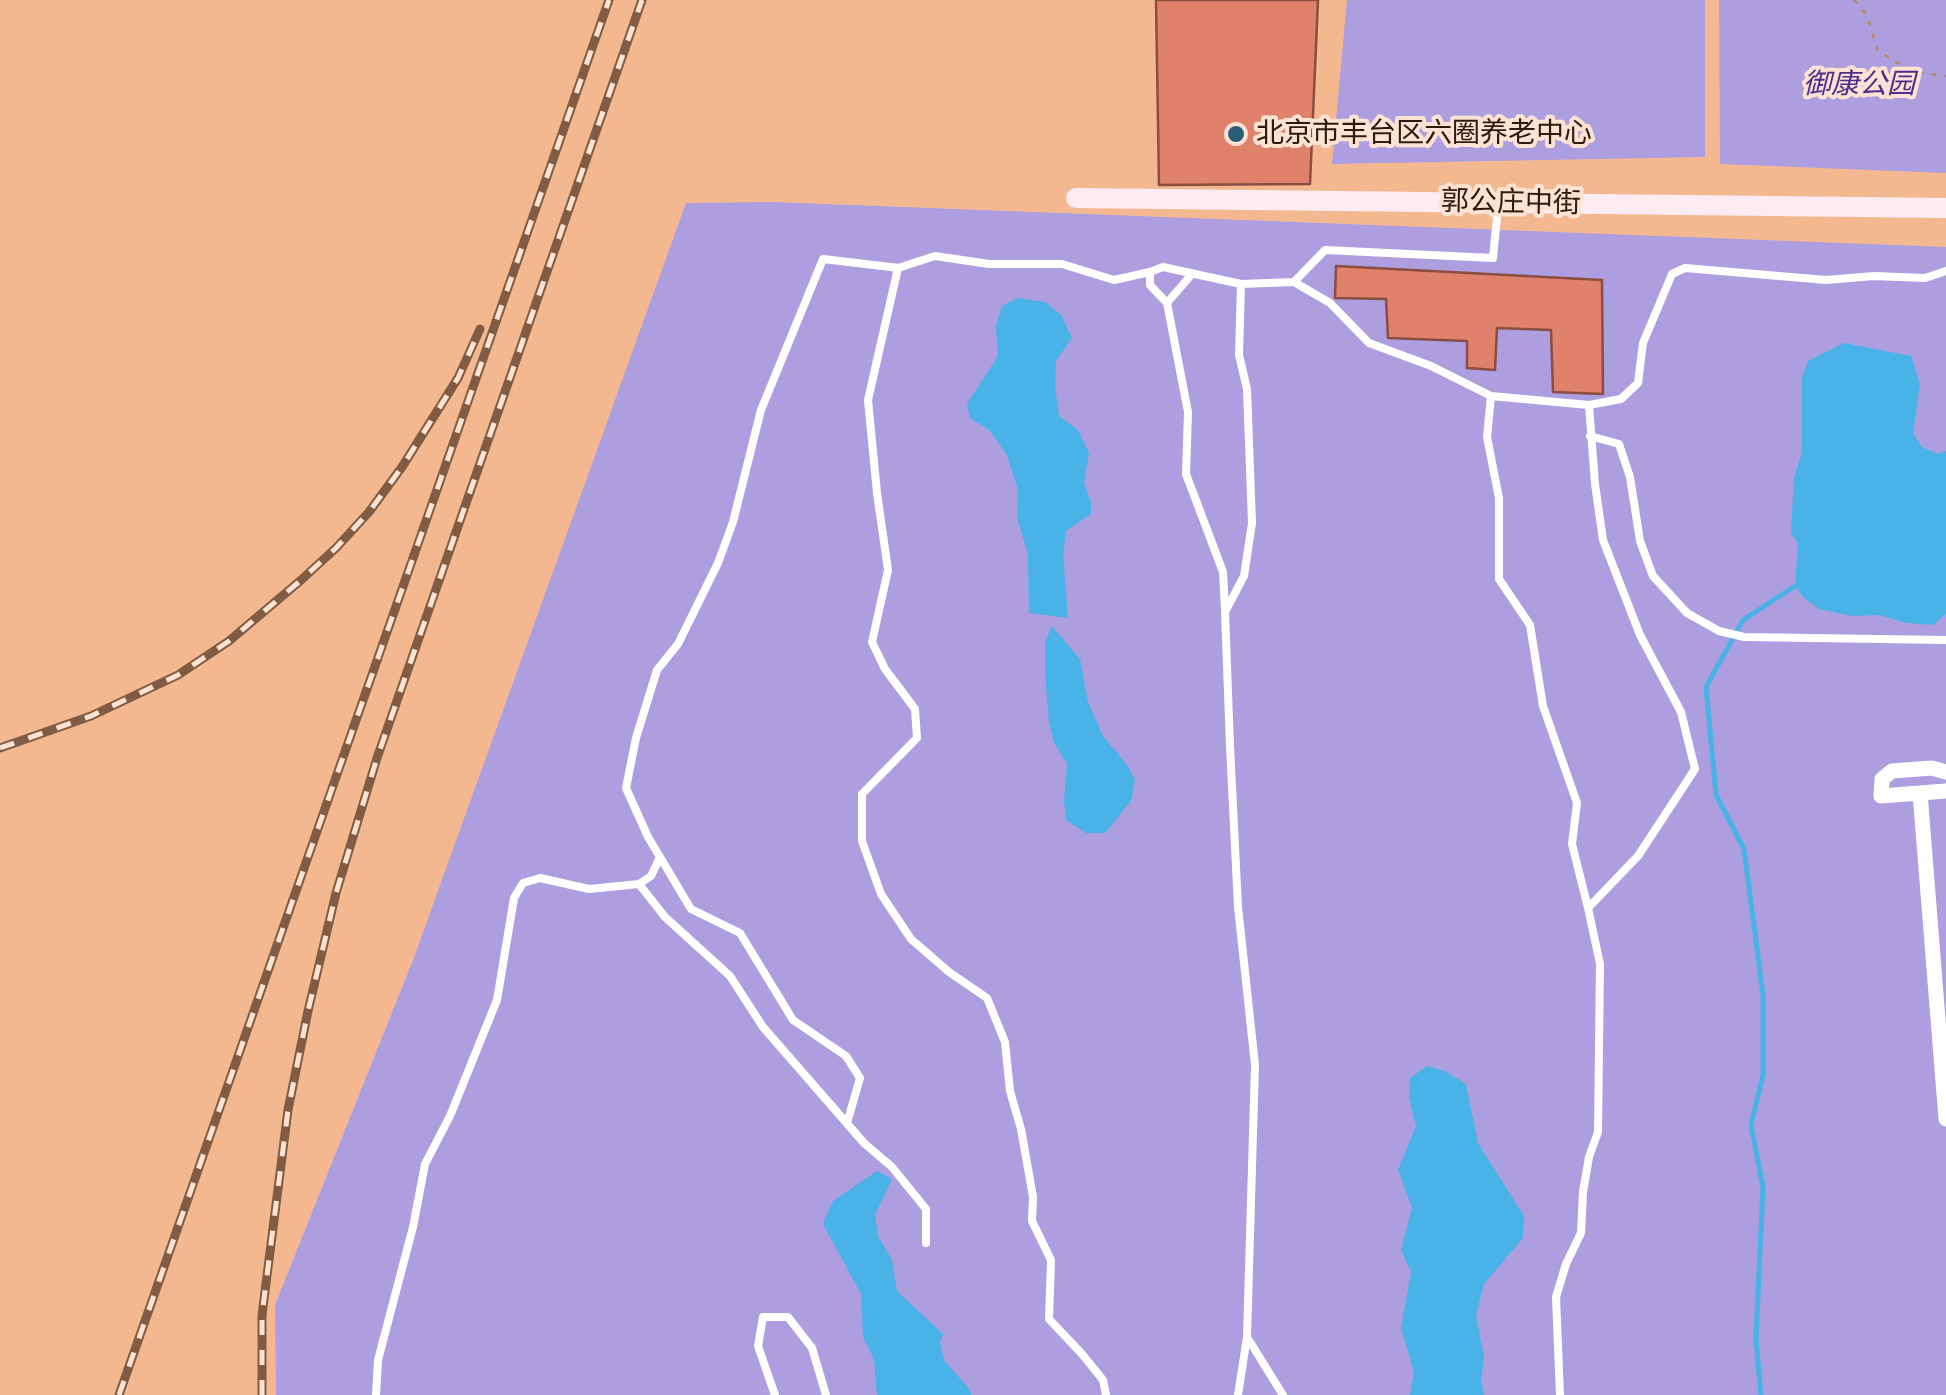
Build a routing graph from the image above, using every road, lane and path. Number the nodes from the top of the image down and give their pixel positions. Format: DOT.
graph roads {
  1 [pos="1854,0"];
  2 [pos="1946,76"];
  3 [pos="1076,198"];
  4 [pos="1498,202"];
  5 [pos="1946,208"];
  6 [pos="898,268"];
  7 [pos="1946,271"];
  8 [pos="1150,272"];
  9 [pos="1192,274"];
  10 [pos="1294,282"];
  11 [pos="1241,284"];
  12 [pos="1167,304"];
  13 [pos="1491,396"];
  14 [pos="1588,404"];
  15 [pos="1590,436"];
  16 [pos="1226,612"];
  17 [pos="1946,640"];
  18 [pos="1946,772"];
  19 [pos="1946,791"];
  20 [pos="1920,793"];
  21 [pos="660,857"];
  22 [pos="639,884"];
  23 [pos="1588,908"];
  24 [pos="1946,1119"];
  25 [pos="848,1124"];
  26 [pos="926,1243"];
  27 [pos="1247,1337"];
  28 [pos="376,1395"];
  29 [pos="775,1395"];
  30 [pos="826,1395"];
  31 [pos="1106,1395"];
  32 [pos="1238,1395"];
  33 [pos="1283,1395"];
  34 [pos="1560,1395"];
  1 -- 2 [label="path"];
  3 -- 4 [label="street, 郭公庄中街"];
  4 -- 5 [label="street, 郭公庄中街"];
  4 -- 10 [label="lane"];
  6 -- 8 [label="lane"];
  6 -- 21 [label="lane"];
  6 -- 31 [label="lane"];
  7 -- 14 [label="lane"];
  8 -- 9 [label="lane"];
  8 -- 12 [label="lane"];
  9 -- 11 [label="lane"];
  9 -- 12 [label="lane"];
  10 -- 11 [label="lane"];
  10 -- 13 [label="lane"];
  11 -- 16 [label="lane"];
  12 -- 16 [label="lane"];
  13 -- 14 [label="lane"];
  13 -- 23 [label="lane"];
  14 -- 15 [label="lane"];
  15 -- 17 [label="lane"];
  15 -- 23 [label="lane"];
  16 -- 27 [label="lane"];
  18 -- 20 [label="street"];
  19 -- 20 [label="street"];
  20 -- 24 [label="street"];
  21 -- 22 [label="lane"];
  21 -- 25 [label="lane"];
  22 -- 25 [label="lane"];
  22 -- 28 [label="lane"];
  23 -- 34 [label="lane"];
  25 -- 26 [label="lane"];
  27 -- 32 [label="lane"];
  27 -- 33 [label="lane"];
  29 -- 30 [label="lane"];
}
